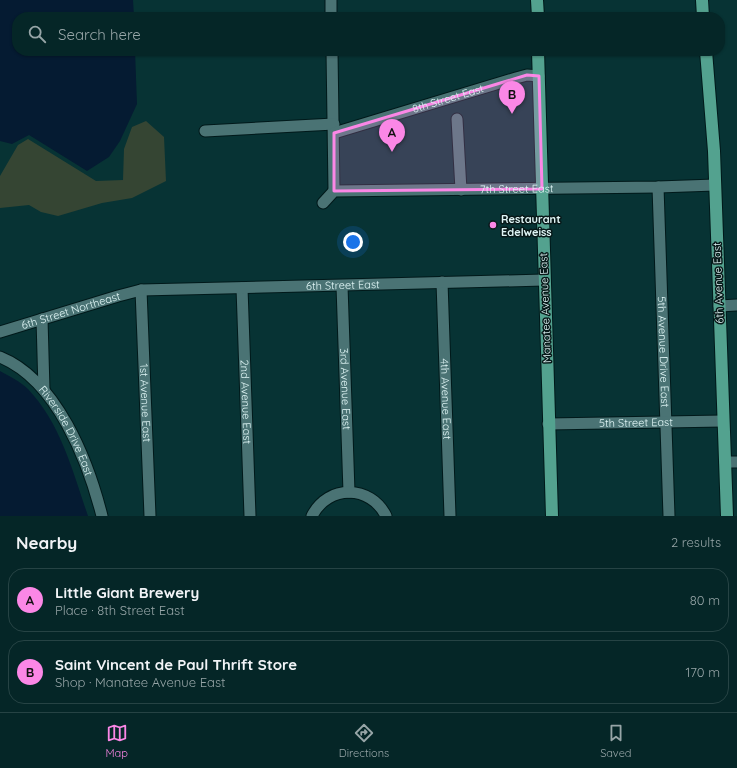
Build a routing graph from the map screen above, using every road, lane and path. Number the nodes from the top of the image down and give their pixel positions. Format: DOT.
graph roads {
  1 [pos="331,0"];
  2 [pos="537,0"];
  3 [pos="702,0"];
  4 [pos="331,12"];
  5 [pos="538,12"];
  6 [pos="703,12"];
  7 [pos="332,56"];
  8 [pos="538,56"];
  9 [pos="706,56"];
  10 [pos="539,76"];
  11 [pos="457,120"];
  12 [pos="334,128"];
  13 [pos="205,130"];
  14 [pos="716,185"];
  15 [pos="658,187"];
  16 [pos="542,189"];
  17 [pos="461,190"];
  18 [pos="334,191"];
  19 [pos="323,203"];
  20 [pos="544,280"];
  21 [pos="442,282"];
  22 [pos="342,286"];
  23 [pos="242,288"];
  24 [pos="141,290"];
  25 [pos="737,305"];
  26 [pos="719,306"];
  27 [pos="42,319"];
  28 [pos="0,332"];
  29 [pos="0,357"];
  30 [pos="44,390"];
  31 [pos="723,421"];
  32 [pos="666,422"];
  33 [pos="548,424"];
  34 [pos="731,462"];
  35 [pos="349,492"];
  36 [pos="102,516"];
  37 [pos="150,516"];
  38 [pos="250,516"];
  39 [pos="312,516"];
  40 [pos="386,516"];
  41 [pos="450,516"];
  42 [pos="552,516"];
  43 [pos="669,516"];
  44 [pos="727,516"];
  1 -- 4 [label="street"];
  2 -- 5 [label="main road"];
  3 -- 6 [label="main road"];
  7 -- 12 [label="street"];
  8 -- 10 [label="main road, Manatee Avenue East"];
  9 -- 14 [label="main road, 6th Avenue East"];
  10 -- 12 [label="street, 8th Street East"];
  10 -- 16 [label="main road, Manatee Avenue East"];
  11 -- 17 [label="street"];
  12 -- 13 [label="street, 8th Street East"];
  12 -- 18 [label="street"];
  14 -- 15 [label="street, 7th Street East"];
  14 -- 26 [label="main road, 6th Avenue East"];
  15 -- 16 [label="street, 7th Street East"];
  15 -- 32 [label="street, 5th Avenue Drive East"];
  16 -- 17 [label="street, 7th Street East"];
  16 -- 20 [label="main road, Manatee Avenue East"];
  17 -- 18 [label="street, 7th Street East"];
  18 -- 19 [label="street"];
  20 -- 21 [label="street, 6th Street East"];
  20 -- 33 [label="main road, Manatee Avenue East"];
  21 -- 22 [label="street, 6th Street East"];
  21 -- 41 [label="street, 4th Avenue East"];
  22 -- 23 [label="street, 6th Street East"];
  22 -- 35 [label="street, 3rd Avenue East"];
  23 -- 24 [label="street, 6th Street East"];
  23 -- 38 [label="street, 2nd Avenue East"];
  24 -- 27 [label="street, 6th Street Northeast"];
  24 -- 37 [label="street, 1st Avenue East"];
  25 -- 26 [label="street"];
  26 -- 31 [label="main road, 6th Avenue East"];
  27 -- 28 [label="street, 6th Street Northeast"];
  27 -- 30 [label="street, Riverside Drive East"];
  29 -- 30 [label="street"];
  30 -- 36 [label="street, Riverside Drive East"];
  31 -- 32 [label="street, 5th Street East"];
  31 -- 34 [label="main road, 6th Avenue East"];
  32 -- 33 [label="street, 5th Street East"];
  32 -- 43 [label="street, 5th Avenue Drive East"];
  33 -- 42 [label="main road, Manatee Avenue East"];
  34 -- 44 [label="main road, 6th Avenue East"];
  35 -- 39 [label="street"];
  35 -- 40 [label="street"];
}
